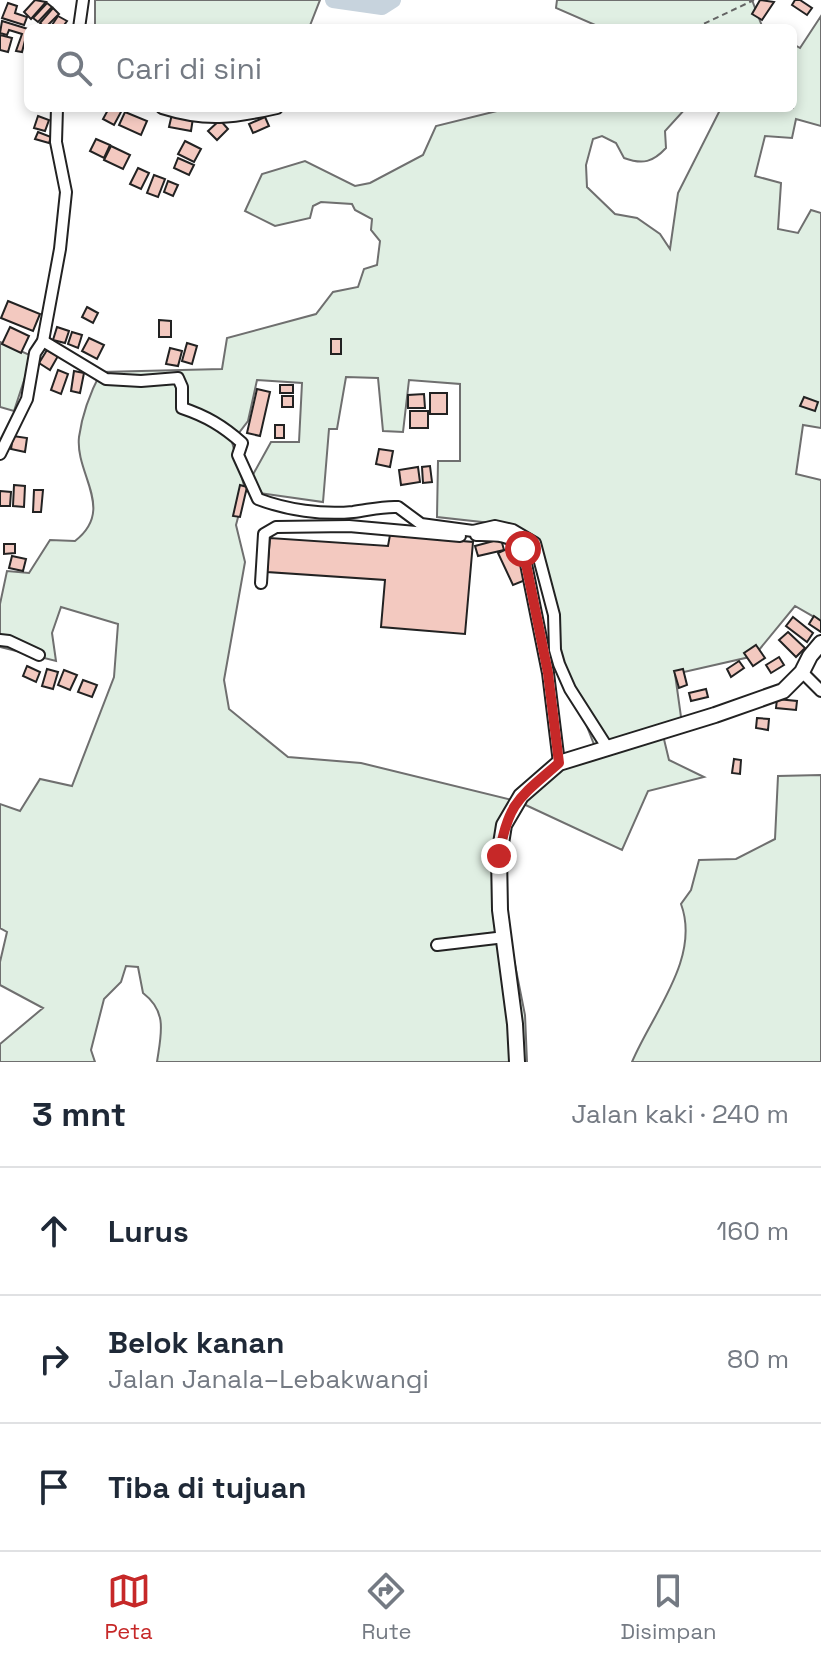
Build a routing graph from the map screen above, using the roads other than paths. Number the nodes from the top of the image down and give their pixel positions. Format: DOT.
graph roads {
  1 [pos="83,0"];
  2 [pos="80,24"];
  3 [pos="57,112"];
  4 [pos="174,112"];
  5 [pos="259,112"];
  6 [pos="43,341"];
  7 [pos="0,454"];
  8 [pos="261,583"];
  9 [pos="0,640"];
  10 [pos="821,643"];
  11 [pos="39,655"];
  12 [pos="802,672"];
  13 [pos="821,691"];
  14 [pos="607,747"];
  15 [pos="559,763"];
  16 [pos="505,937"];
  17 [pos="437,945"];
  18 [pos="517,1062"];
  1 -- 2 [label="street"];
  3 -- 6 [label="street"];
  4 -- 5 [label="street"];
  6 -- 7 [label="street"];
  6 -- 14 [label="street"];
  8 -- 15 [label="street"];
  9 -- 11 [label="street"];
  10 -- 12 [label="main road"];
  12 -- 13 [label="street"];
  12 -- 14 [label="main road"];
  14 -- 15 [label="main road"];
  15 -- 16 [label="main road"];
  16 -- 17 [label="street"];
  16 -- 18 [label="main road"];
}
